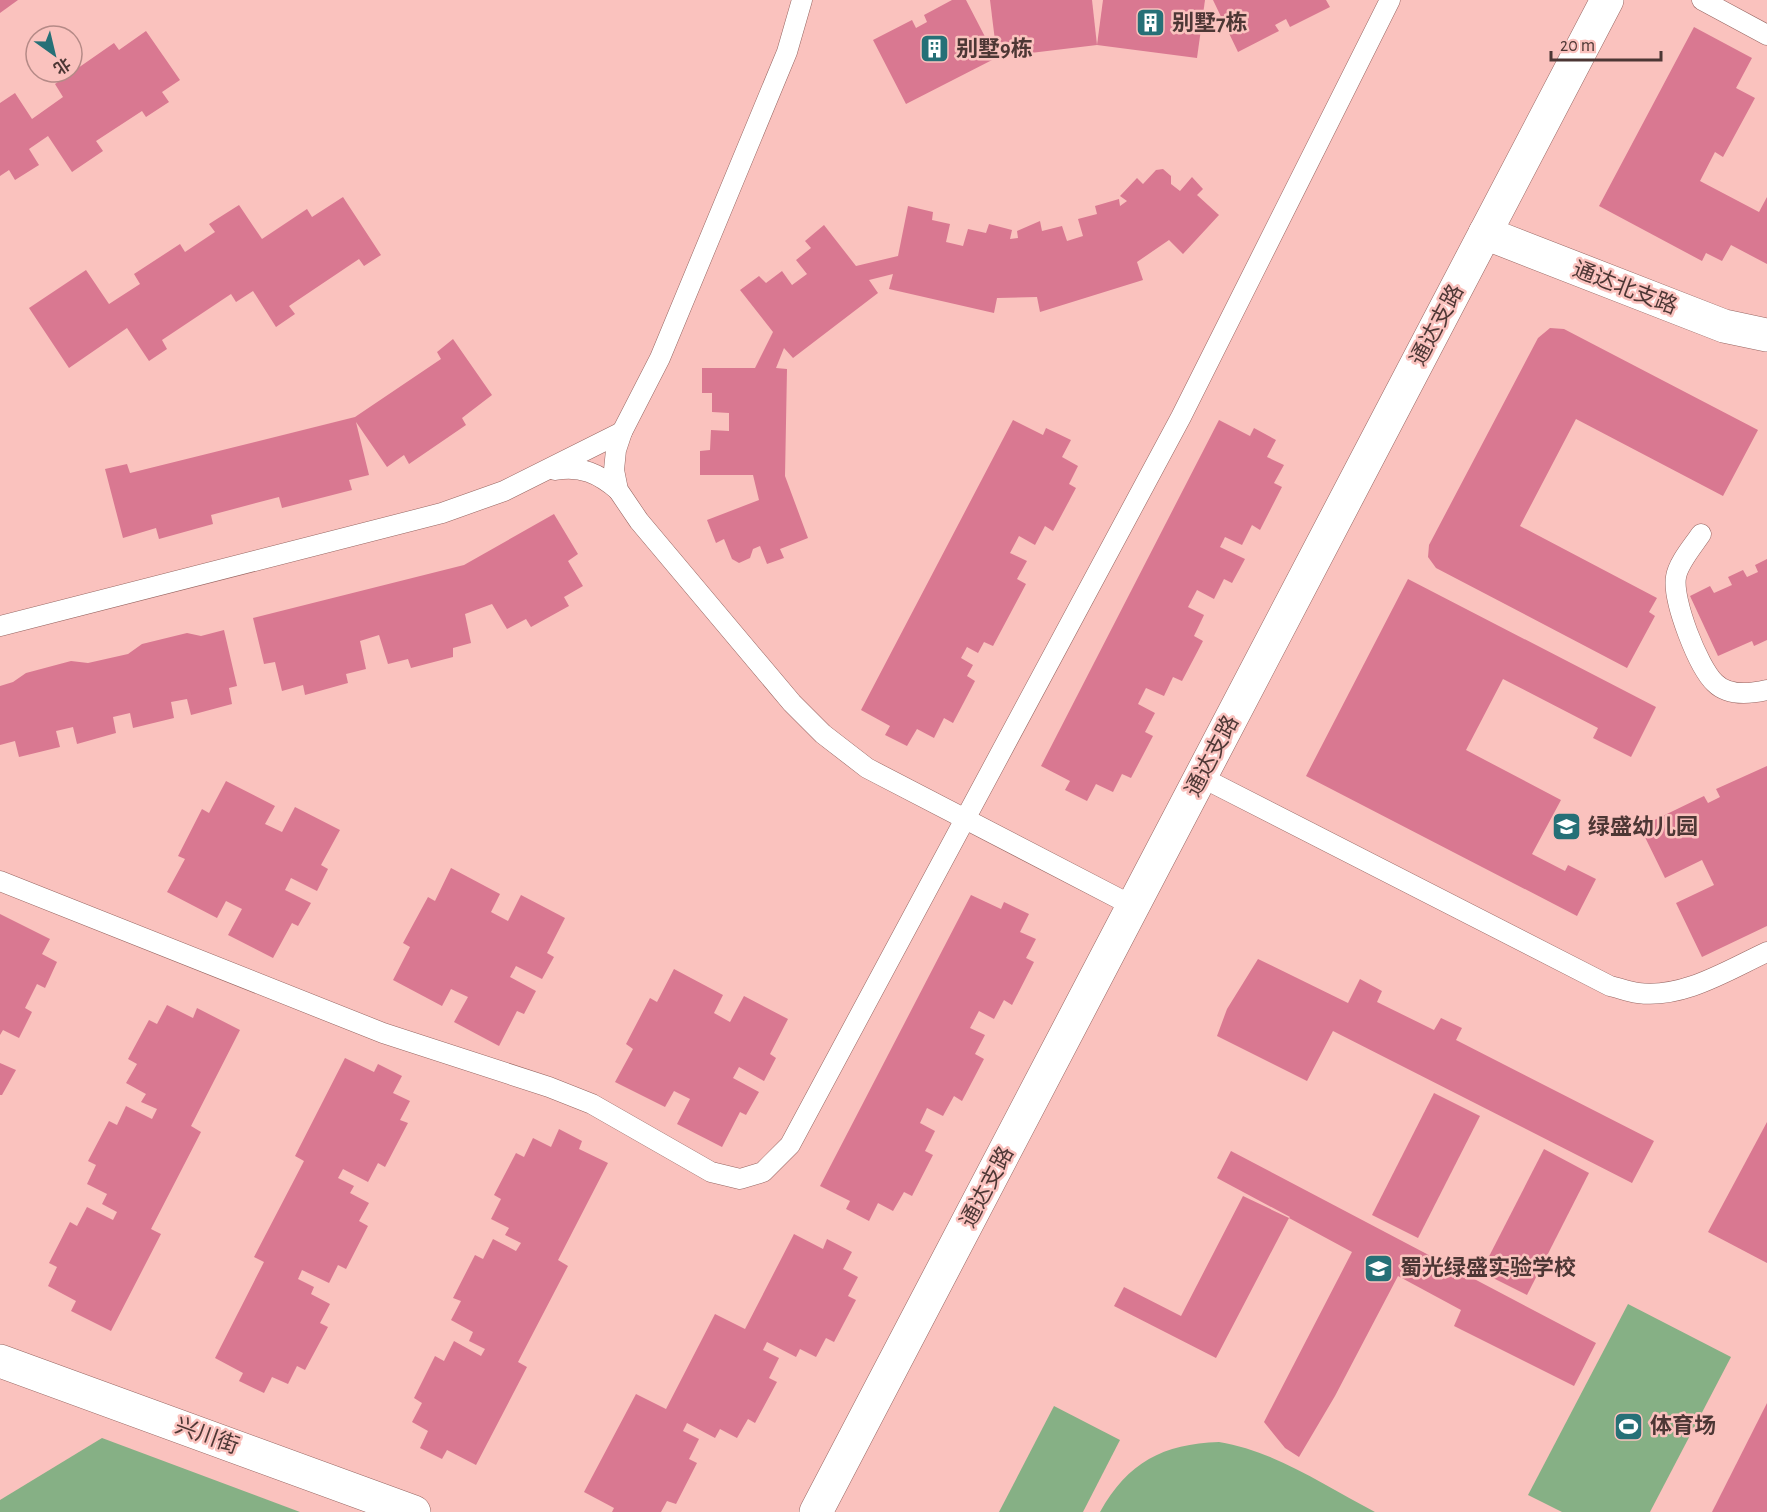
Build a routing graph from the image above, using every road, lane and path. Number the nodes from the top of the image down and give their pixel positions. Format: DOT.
graph roads {
  1 [pos="802,0"];
  2 [pos="1390,0"];
  3 [pos="1607,0"];
  4 [pos="1702,0"];
  5 [pos="1767,35"];
  6 [pos="1485,233"];
  7 [pos="1767,335"];
  8 [pos="622,432"];
  9 [pos="545,471"];
  10 [pos="618,490"];
  11 [pos="1701,534"];
  12 [pos="0,626"];
  13 [pos="1767,690"];
  14 [pos="1201,777"];
  15 [pos="963,818"];
  16 [pos="0,880"];
  17 [pos="1133,906"];
  18 [pos="1767,952"];
  19 [pos="0,1361"];
  20 [pos="414,1512"];
  21 [pos="816,1512"];
  1 -- 8 [label="lane"];
  2 -- 15 [label="lane"];
  3 -- 6 [label="street, 通达支路"];
  4 -- 5 [label="lane"];
  6 -- 7 [label="street, 通达北支路"];
  6 -- 14 [label="street, 通达支路"];
  8 -- 9 [label="lane"];
  8 -- 10 [label="lane"];
  9 -- 10 [label="lane"];
  9 -- 12 [label="lane"];
  10 -- 15 [label="lane"];
  11 -- 13 [label="lane"];
  14 -- 17 [label="street, 通达支路"];
  14 -- 18 [label="lane"];
  15 -- 16 [label="lane"];
  15 -- 17 [label="lane"];
  17 -- 21 [label="street, 通达支路"];
  19 -- 20 [label="street, 兴川街"];
}
